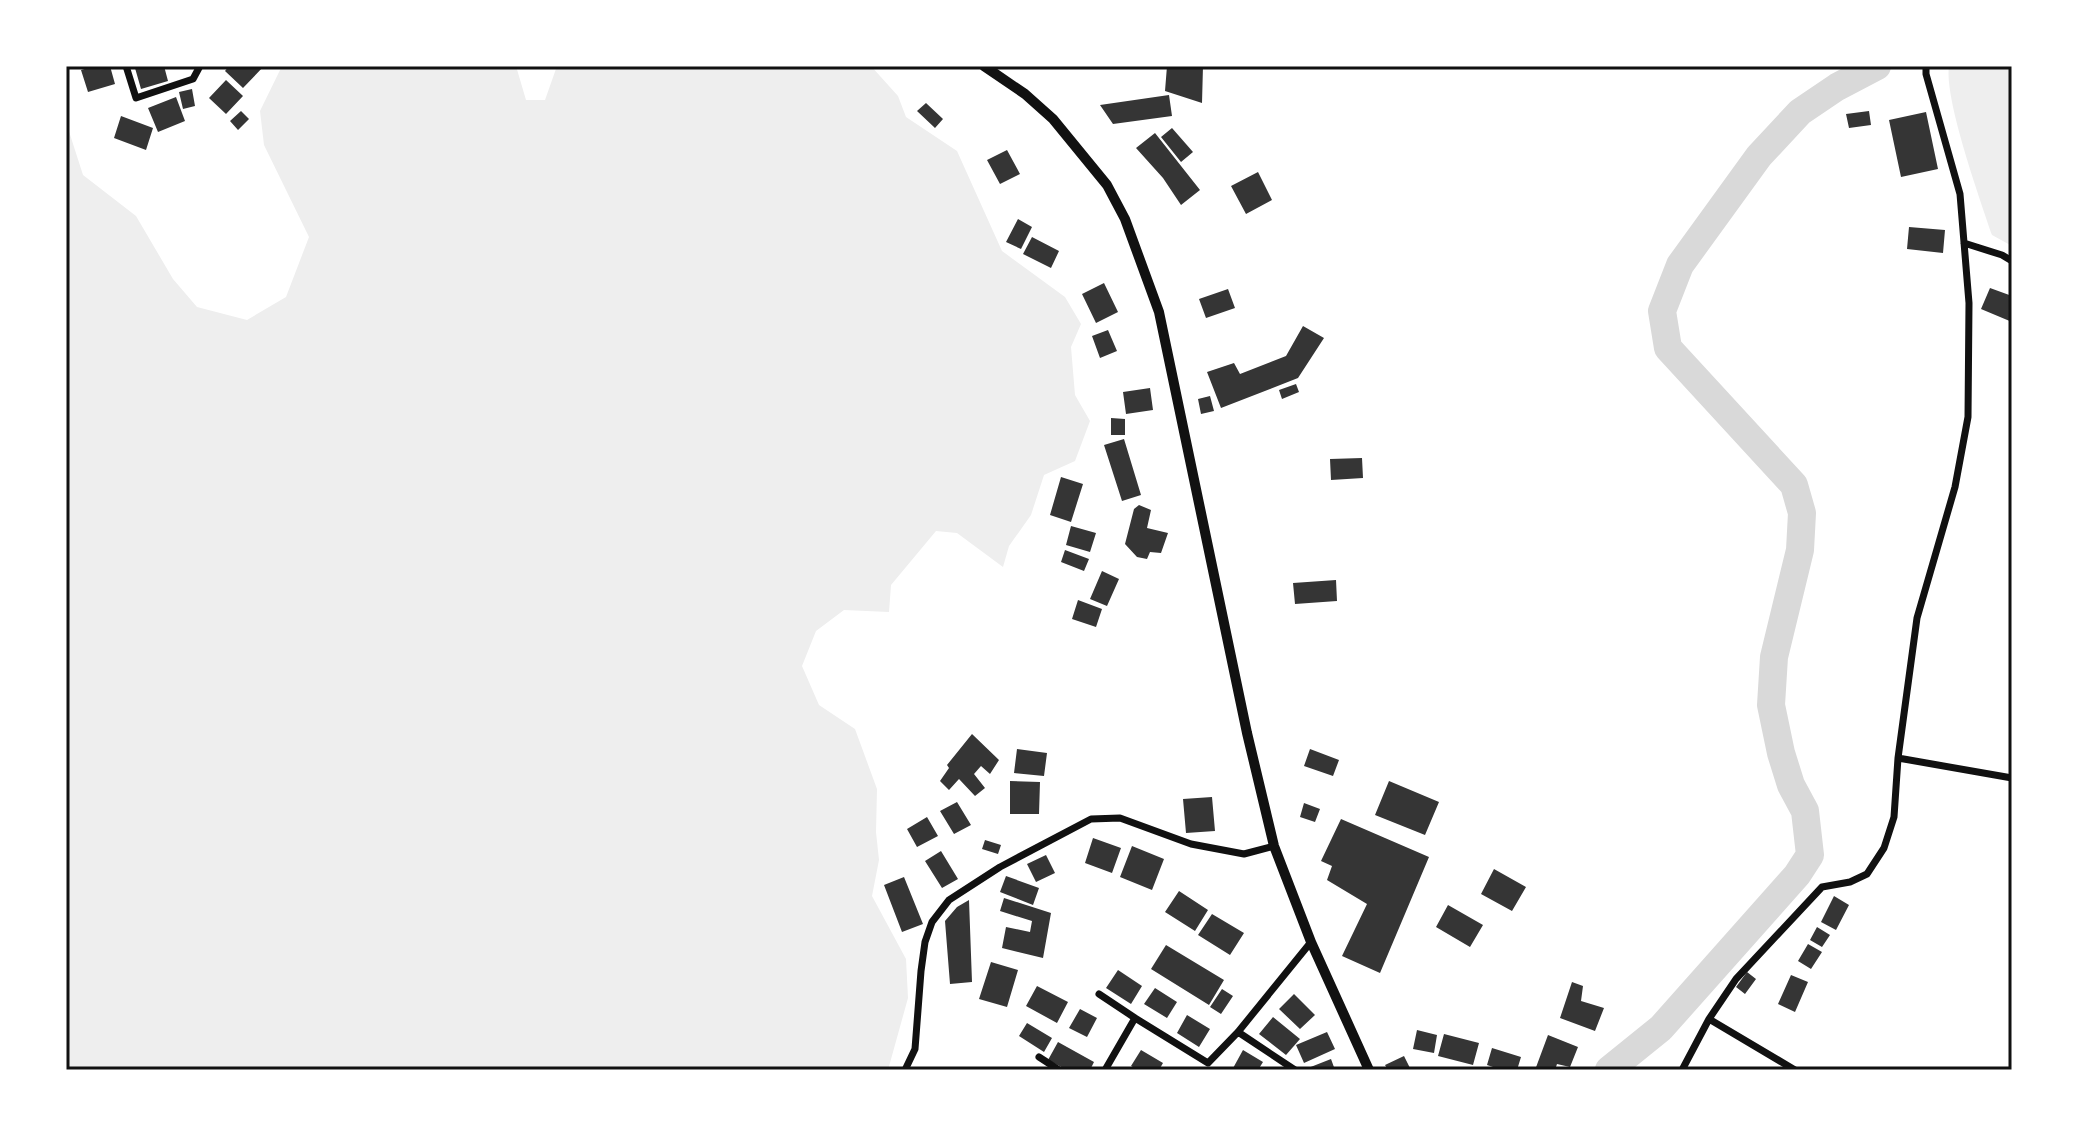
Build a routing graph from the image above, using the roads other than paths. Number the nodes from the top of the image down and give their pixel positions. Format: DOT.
graph roads {
  1 [pos="126,66"];
  2 [pos="200,66"];
  3 [pos="984,66"];
  4 [pos="1922,67"];
  5 [pos="1964,243"];
  6 [pos="2012,261"];
  7 [pos="1898,758"];
  8 [pos="2012,778"];
  9 [pos="1274,846"];
  10 [pos="1311,942"];
  11 [pos="1099,994"];
  12 [pos="1135,1018"];
  13 [pos="1709,1019"];
  14 [pos="1238,1032"];
  15 [pos="1039,1057"];
  16 [pos="905,1070"];
  17 [pos="1059,1070"];
  18 [pos="1105,1070"];
  19 [pos="1295,1070"];
  20 [pos="1369,1070"];
  21 [pos="1682,1070"];
  22 [pos="1795,1070"];
  1 -- 2 [label="street"];
  3 -- 9 [label="main road"];
  4 -- 5 [label="street"];
  5 -- 6 [label="street"];
  5 -- 7 [label="street"];
  7 -- 8 [label="street"];
  7 -- 13 [label="street"];
  9 -- 10 [label="main road"];
  9 -- 16 [label="street"];
  10 -- 14 [label="street"];
  10 -- 20 [label="main road"];
  11 -- 12 [label="street"];
  12 -- 14 [label="street"];
  12 -- 18 [label="street"];
  13 -- 21 [label="street"];
  13 -- 22 [label="street"];
  14 -- 19 [label="street"];
  15 -- 17 [label="street"];
}
